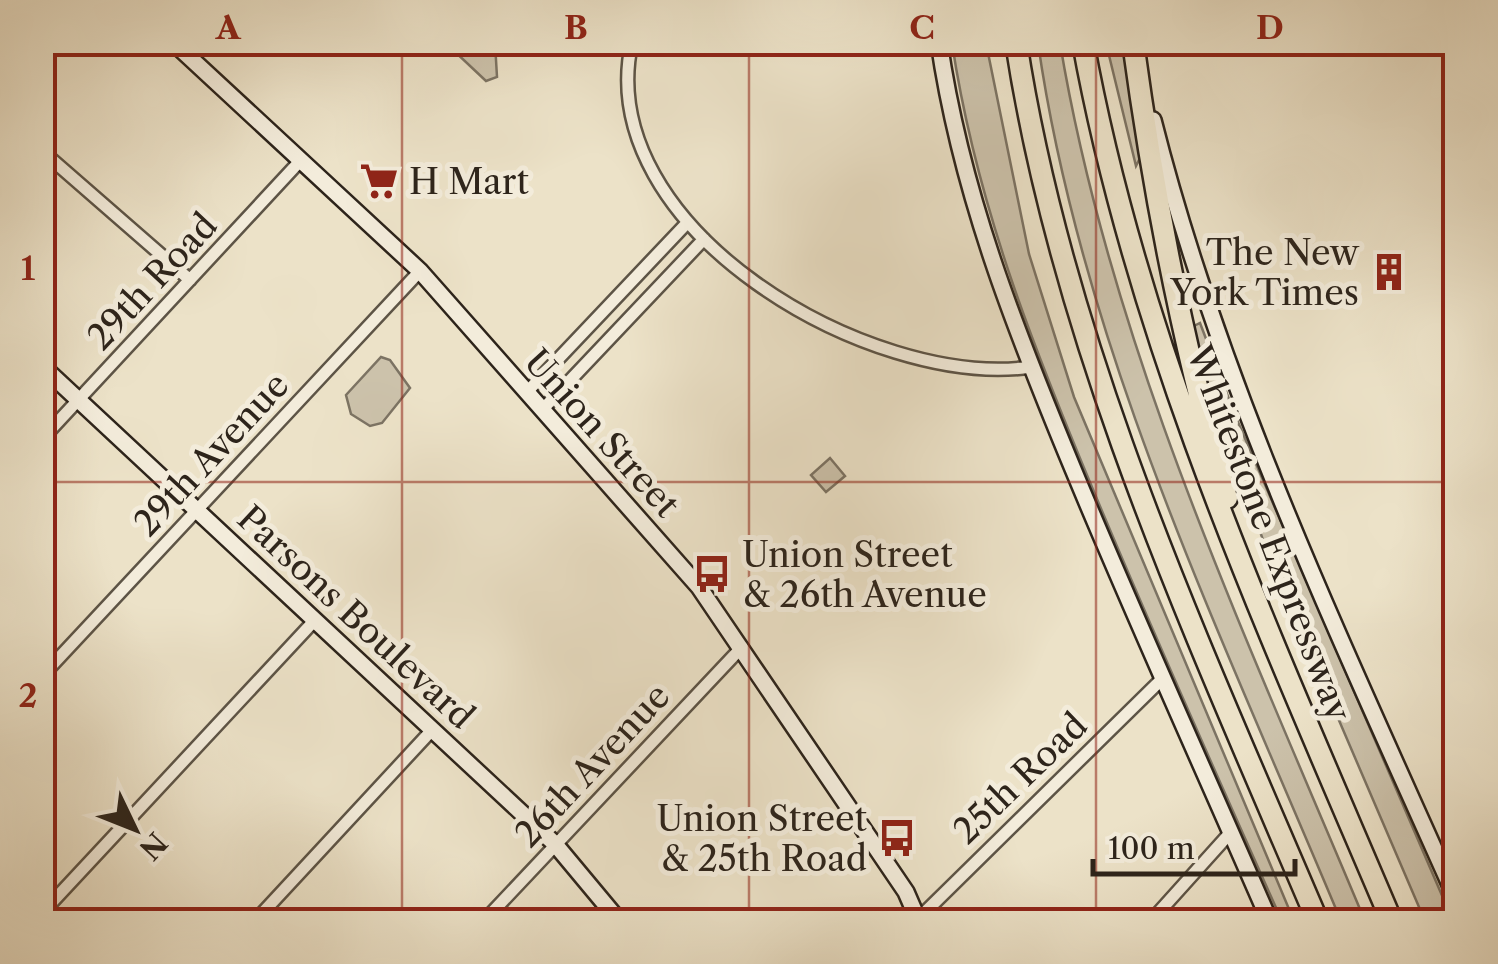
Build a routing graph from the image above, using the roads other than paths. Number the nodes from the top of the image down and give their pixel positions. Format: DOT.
graph roads {
  1 [pos="173,42"];
  2 [pos="632,42"];
  3 [pos="939,42"];
  4 [pos="1014,42"];
  5 [pos="1083,42"];
  6 [pos="1134,42"];
  7 [pos="42,150"];
  8 [pos="301,160"];
  9 [pos="686,223"];
  10 [pos="704,239"];
  11 [pos="420,271"];
  12 [pos="190,280"];
  13 [pos="42,366"];
  14 [pos="1030,367"];
  15 [pos="526,393"];
  16 [pos="79,400"];
  17 [pos="542,410"];
  18 [pos="42,439"];
  19 [pos="197,510"];
  20 [pos="1262,614"];
  21 [pos="316,620"];
  22 [pos="742,648"];
  23 [pos="42,676"];
  24 [pos="1162,679"];
  25 [pos="433,729"];
  26 [pos="1231,832"];
  27 [pos="555,844"];
  28 [pos="1456,898"];
  29 [pos="42,912"];
  30 [pos="918,920"];
  31 [pos="254,922"];
  32 [pos="483,922"];
  33 [pos="620,922"];
  34 [pos="1150,922"];
  35 [pos="1270,922"];
  36 [pos="1318,922"];
  37 [pos="1392,922"];
  1 -- 8 [label="street, Union Street"];
  2 -- 9 [label="street"];
  3 -- 14 [label="street"];
  4 -- 36 [label="highway"];
  5 -- 20 [label="highway, Whitestone Expressway"];
  6 -- 20 [label="highway"];
  6 -- 28 [label="street"];
  7 -- 12 [label="street"];
  8 -- 11 [label="street, Union Street"];
  8 -- 12 [label="street, 29th Road"];
  9 -- 10 [label="street"];
  9 -- 15 [label="street"];
  10 -- 14 [label="street"];
  10 -- 17 [label="street"];
  11 -- 15 [label="street, Union Street"];
  11 -- 19 [label="street, 29th Avenue"];
  12 -- 16 [label="street, 29th Road"];
  13 -- 16 [label="street, Parsons Boulevard"];
  14 -- 24 [label="street"];
  15 -- 17 [label="street, Union Street"];
  16 -- 18 [label="street, 29th Road"];
  16 -- 19 [label="street, Parsons Boulevard"];
  17 -- 22 [label="street, Union Street"];
  19 -- 21 [label="street, Parsons Boulevard"];
  19 -- 23 [label="street, 29th Avenue"];
  20 -- 37 [label="highway, Whitestone Expressway"];
  21 -- 25 [label="street, Parsons Boulevard"];
  21 -- 29 [label="street"];
  22 -- 27 [label="street, 26th Avenue"];
  22 -- 30 [label="street, Union Street"];
  24 -- 26 [label="street"];
  24 -- 30 [label="street, 25th Road"];
  25 -- 27 [label="street, Parsons Boulevard"];
  25 -- 31 [label="street"];
  26 -- 34 [label="street"];
  26 -- 35 [label="street"];
  27 -- 32 [label="street, 26th Avenue"];
  27 -- 33 [label="street, Parsons Boulevard"];
}
